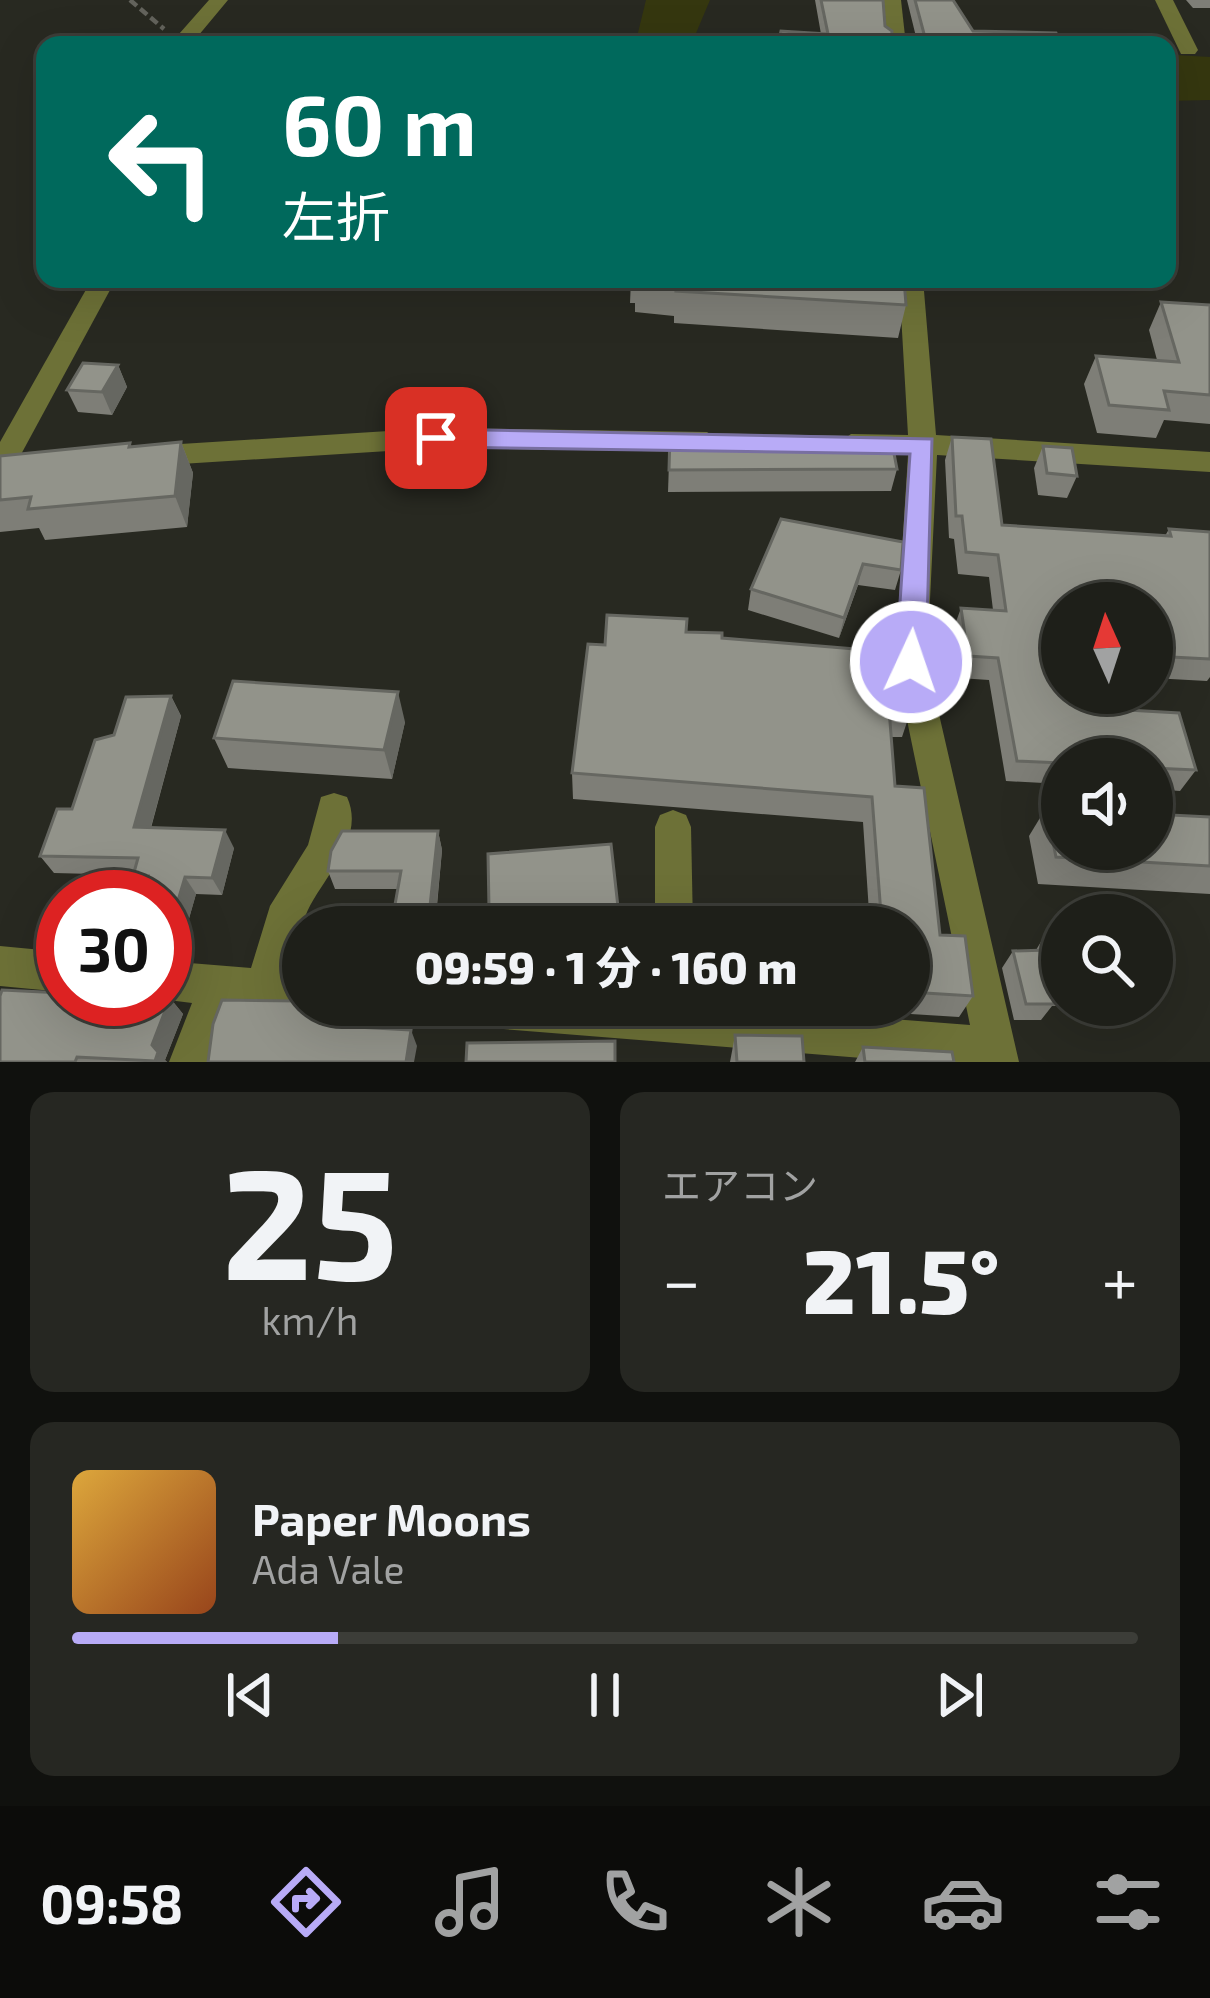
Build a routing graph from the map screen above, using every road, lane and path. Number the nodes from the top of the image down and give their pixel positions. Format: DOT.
graph roads {
  1 [pos="130,0"];
  2 [pos="220,0"];
  3 [pos="892,0"];
  4 [pos="1164,0"];
  5 [pos="180,36"];
  6 [pos="198,36"];
  7 [pos="895,36"];
  8 [pos="1188,50"];
  9 [pos="99,288"];
  10 [pos="912,288"];
  11 [pos="738,442"];
  12 [pos="830,444"];
  13 [pos="923,445"];
  14 [pos="116,458"];
  15 [pos="47,462"];
  16 [pos="1210,463"];
  17 [pos="1,465"];
  18 [pos="334,809"];
  19 [pos="674,827"];
  20 [pos="289,906"];
  21 [pos="674,906"];
  22 [pos="0,966"];
  23 [pos="36,969"];
  24 [pos="192,984"];
  25 [pos="219,986"];
  26 [pos="282,992"];
  27 [pos="773,1026"];
  28 [pos="997,1055"];
  29 [pos="190,1062"];
  1 -- 5 [label="path"];
  2 -- 6 [label="street"];
  3 -- 7 [label="street"];
  4 -- 8 [label="street"];
  9 -- 17 [label="street"];
  10 -- 13 [label="street"];
  11 -- 14 [label="street"];
  12 -- 13 [label="street"];
  13 -- 16 [label="street"];
  13 -- 28 [label="street"];
  15 -- 17 [label="street"];
  18 -- 20 [label="street"];
  19 -- 21 [label="street"];
  22 -- 23 [label="street"];
  24 -- 25 [label="street"];
  25 -- 26 [label="street"];
  25 -- 29 [label="street"];
  27 -- 28 [label="street"];
}
